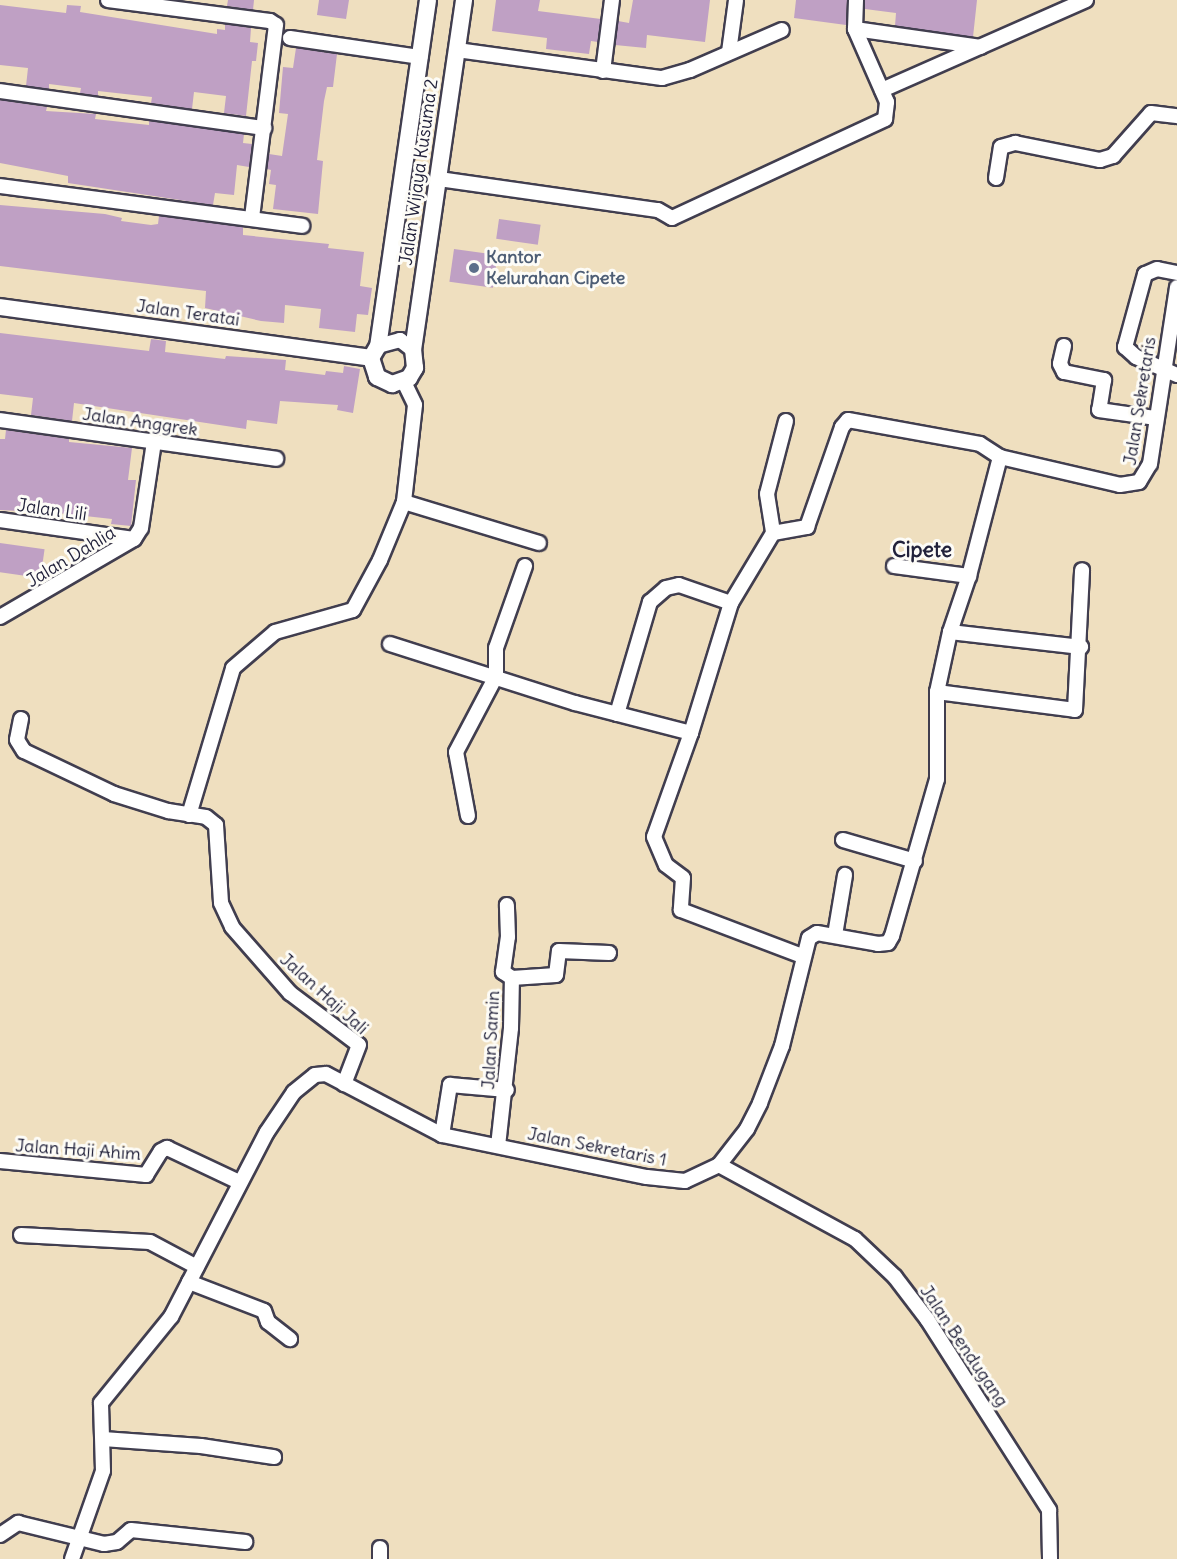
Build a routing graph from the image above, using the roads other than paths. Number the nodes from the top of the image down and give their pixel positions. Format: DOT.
graph roads {
  1 [pos="108,0"];
  2 [pos="428,0"];
  3 [pos="464,0"];
  4 [pos="612,0"];
  5 [pos="736,0"];
  6 [pos="856,0"];
  7 [pos="1086,0"];
  8 [pos="855,29"];
  9 [pos="782,30"];
  10 [pos="290,38"];
  11 [pos="981,47"];
  12 [pos="457,50"];
  13 [pos="729,52"];
  14 [pos="421,57"];
  15 [pos="603,71"];
  16 [pos="882,90"];
  17 [pos="0,92"];
  18 [pos="1177,116"];
  19 [pos="264,128"];
  20 [pos="996,178"];
  21 [pos="439,179"];
  22 [pos="0,186"];
  23 [pos="252,219"];
  24 [pos="302,226"];
  25 [pos="1177,273"];
  26 [pos="1177,287"];
  27 [pos="0,307"];
  28 [pos="1064,346"];
  29 [pos="412,350"];
  30 [pos="374,352"];
  31 [pos="1170,373"];
  32 [pos="404,382"];
  33 [pos="1156,418"];
  34 [pos="0,420"];
  35 [pos="786,421"];
  36 [pos="154,442"];
  37 [pos="1000,457"];
  38 [pos="276,459"];
  39 [pos="404,502"];
  40 [pos="0,520"];
  41 [pos="773,533"];
  42 [pos="134,539"];
  43 [pos="539,543"];
  44 [pos="525,566"];
  45 [pos="894,566"];
  46 [pos="1082,570"];
  47 [pos="969,576"];
  48 [pos="731,603"];
  49 [pos="0,617"];
  50 [pos="950,632"];
  51 [pos="390,644"];
  52 [pos="1081,647"];
  53 [pos="496,676"];
  54 [pos="937,692"];
  55 [pos="617,714"];
  56 [pos="21,719"];
  57 [pos="692,733"];
  58 [pos="189,815"];
  59 [pos="468,816"];
  60 [pos="843,840"];
  61 [pos="915,861"];
  62 [pos="845,875"];
  63 [pos="507,905"];
  64 [pos="835,935"];
  65 [pos="609,953"];
  66 [pos="802,956"];
  67 [pos="512,978"];
  68 [pos="344,1084"];
  69 [pos="507,1090"];
  70 [pos="442,1135"];
  71 [pos="498,1146"];
  72 [pos="0,1161"];
  73 [pos="719,1165"];
  74 [pos="238,1182"];
  75 [pos="21,1235"];
  76 [pos="197,1267"];
  77 [pos="189,1282"];
  78 [pos="290,1339"];
  79 [pos="103,1439"];
  80 [pos="274,1457"];
  81 [pos="0,1535"];
  82 [pos="78,1540"];
  83 [pos="245,1542"];
  84 [pos="72,1559"];
  85 [pos="1050,1559"];
  1 -- 19 [label="street"];
  2 -- 14 [label="street, Jalan Wijaya Kusuma 2"];
  3 -- 12 [label="street, Jalan Wijaya Kusuma 2"];
  4 -- 15 [label="street"];
  5 -- 13 [label="street"];
  6 -- 8 [label="street"];
  7 -- 11 [label="street"];
  8 -- 11 [label="street"];
  8 -- 16 [label="street"];
  9 -- 13 [label="street"];
  10 -- 14 [label="street"];
  11 -- 16 [label="street"];
  12 -- 15 [label="street"];
  12 -- 21 [label="street, Jalan Wijaya Kusuma 2"];
  13 -- 15 [label="street"];
  14 -- 30 [label="street, Jalan Wijaya Kusuma 2"];
  16 -- 21 [label="street"];
  17 -- 19 [label="street"];
  18 -- 20 [label="street"];
  19 -- 23 [label="street"];
  21 -- 29 [label="street, Jalan Wijaya Kusuma 2"];
  22 -- 23 [label="street"];
  23 -- 24 [label="street"];
  25 -- 31 [label="street"];
  26 -- 31 [label="street, Jalan Sekretaris"];
  27 -- 30 [label="street, Jalan Teratai"];
  28 -- 33 [label="street"];
  29 -- 30 [label="street"];
  29 -- 32 [label="street, Jalan Wijaya Kusuma 2"];
  30 -- 32 [label="street"];
  31 -- 33 [label="street, Jalan Sekretaris"];
  32 -- 39 [label="street"];
  33 -- 37 [label="street, Jalan Sekretaris"];
  34 -- 36 [label="street, Jalan Anggrek"];
  35 -- 41 [label="street"];
  36 -- 38 [label="street, Jalan Anggrek"];
  36 -- 42 [label="street, Jalan Dahlia"];
  37 -- 41 [label="street"];
  37 -- 47 [label="street, Jalan Sekretaris 1"];
  39 -- 43 [label="street"];
  39 -- 58 [label="street"];
  40 -- 42 [label="street, Jalan Lili"];
  41 -- 48 [label="street"];
  42 -- 49 [label="street, Jalan Dahlia"];
  44 -- 53 [label="street"];
  45 -- 47 [label="street"];
  46 -- 52 [label="street"];
  47 -- 50 [label="street, Jalan Sekretaris 1"];
  48 -- 55 [label="street"];
  48 -- 57 [label="street"];
  50 -- 52 [label="street"];
  50 -- 54 [label="street, Jalan Sekretaris 1"];
  51 -- 53 [label="street"];
  52 -- 54 [label="street"];
  53 -- 55 [label="street"];
  53 -- 59 [label="street"];
  54 -- 61 [label="street, Jalan Sekretaris 1"];
  55 -- 57 [label="street"];
  56 -- 58 [label="street, Jalan Haji Jali"];
  57 -- 66 [label="street"];
  58 -- 68 [label="street, Jalan Haji Jali"];
  60 -- 61 [label="street"];
  61 -- 64 [label="street, Jalan Sekretaris 1"];
  62 -- 64 [label="street"];
  63 -- 67 [label="street, Jalan Samin"];
  64 -- 66 [label="street, Jalan Sekretaris 1"];
  65 -- 67 [label="street"];
  66 -- 73 [label="street, Jalan Sekretaris 1"];
  67 -- 69 [label="street, Jalan Samin"];
  68 -- 70 [label="street, Jalan Sekretaris 1"];
  68 -- 74 [label="street, Jalan Sekretaris 1"];
  69 -- 70 [label="street"];
  69 -- 71 [label="street, Jalan Samin"];
  70 -- 71 [label="street, Jalan Sekretaris 1"];
  71 -- 73 [label="street, Jalan Sekretaris 1"];
  72 -- 74 [label="street, Jalan Haji Ahim"];
  73 -- 85 [label="street, Jalan Bendugang"];
  74 -- 76 [label="street, Jalan Sekretaris 1"];
  75 -- 76 [label="street"];
  76 -- 77 [label="street, Jalan Sekretaris 1"];
  77 -- 78 [label="street"];
  77 -- 79 [label="street, Jalan Sekretaris 1"];
  79 -- 80 [label="street"];
  79 -- 82 [label="street, Jalan Sekretaris 1"];
  81 -- 82 [label="street"];
  82 -- 83 [label="street"];
  82 -- 84 [label="street, Jalan Sekretaris 1"];
}
